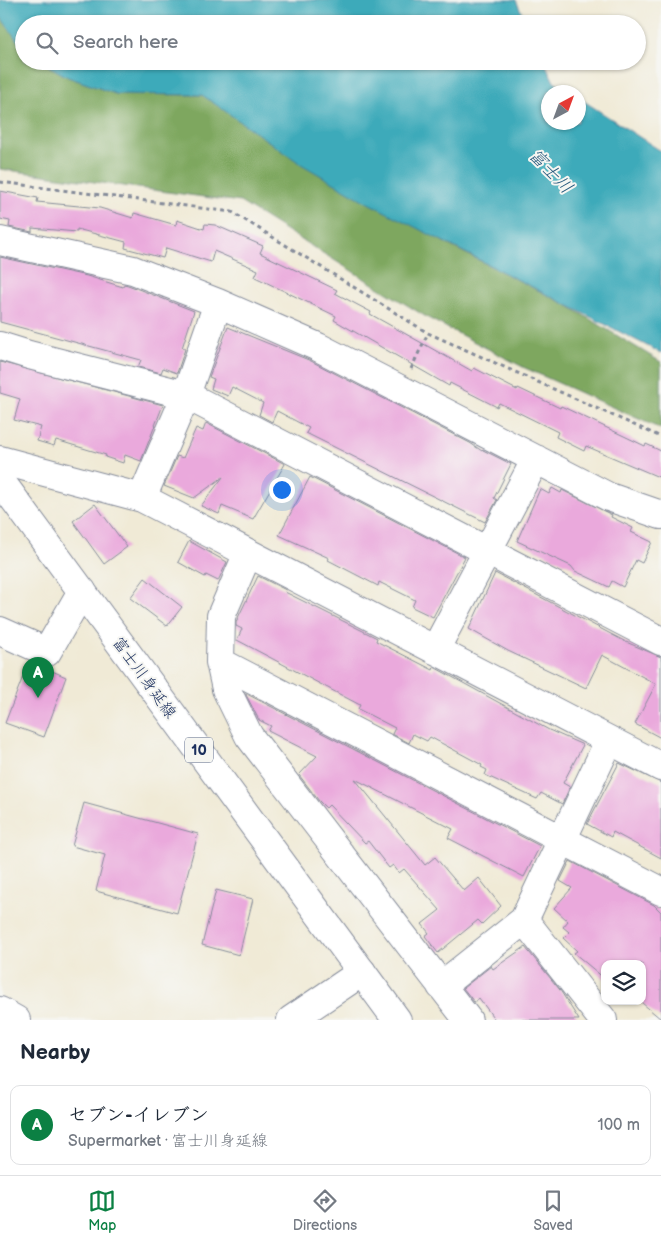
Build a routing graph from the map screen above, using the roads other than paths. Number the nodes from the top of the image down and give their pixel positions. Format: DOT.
graph roads {
  1 [pos="0,241"];
  2 [pos="218,303"];
  3 [pos="0,346"];
  4 [pos="186,395"];
  5 [pos="536,459"];
  6 [pos="4,468"];
  7 [pos="142,498"];
  8 [pos="661,515"];
  9 [pos="488,551"];
  10 [pos="248,553"];
  11 [pos="82,591"];
  12 [pos="0,630"];
  13 [pos="661,641"];
  14 [pos="435,650"];
  15 [pos="220,662"];
  16 [pos="609,741"];
  17 [pos="661,767"];
  18 [pos="563,838"];
  19 [pos="661,890"];
  20 [pos="524,920"];
  21 [pos="362,972"];
  22 [pos="442,986"];
  23 [pos="0,1011"];
  24 [pos="16,1020"];
  25 [pos="291,1020"];
  26 [pos="397,1020"];
  27 [pos="468,1020"];
  28 [pos="604,1020"];
  1 -- 2 [label="street"];
  2 -- 4 [label="street"];
  2 -- 5 [label="street"];
  3 -- 4 [label="street"];
  4 -- 7 [label="street"];
  4 -- 9 [label="street"];
  5 -- 8 [label="street"];
  5 -- 9 [label="street"];
  6 -- 7 [label="street"];
  6 -- 11 [label="street, 富士川身延線 / 10"];
  7 -- 10 [label="street"];
  9 -- 13 [label="street"];
  9 -- 14 [label="street"];
  10 -- 14 [label="street"];
  10 -- 15 [label="street"];
  11 -- 12 [label="street"];
  11 -- 21 [label="street, 富士川身延線 / 10"];
  14 -- 16 [label="street"];
  15 -- 18 [label="street"];
  15 -- 22 [label="street"];
  16 -- 17 [label="street"];
  16 -- 18 [label="street"];
  18 -- 19 [label="street"];
  18 -- 20 [label="street"];
  20 -- 22 [label="street"];
  20 -- 28 [label="street"];
  21 -- 25 [label="street"];
  21 -- 26 [label="street, 富士川身延線 / 10"];
  22 -- 27 [label="street"];
  23 -- 24 [label="street"];
}
